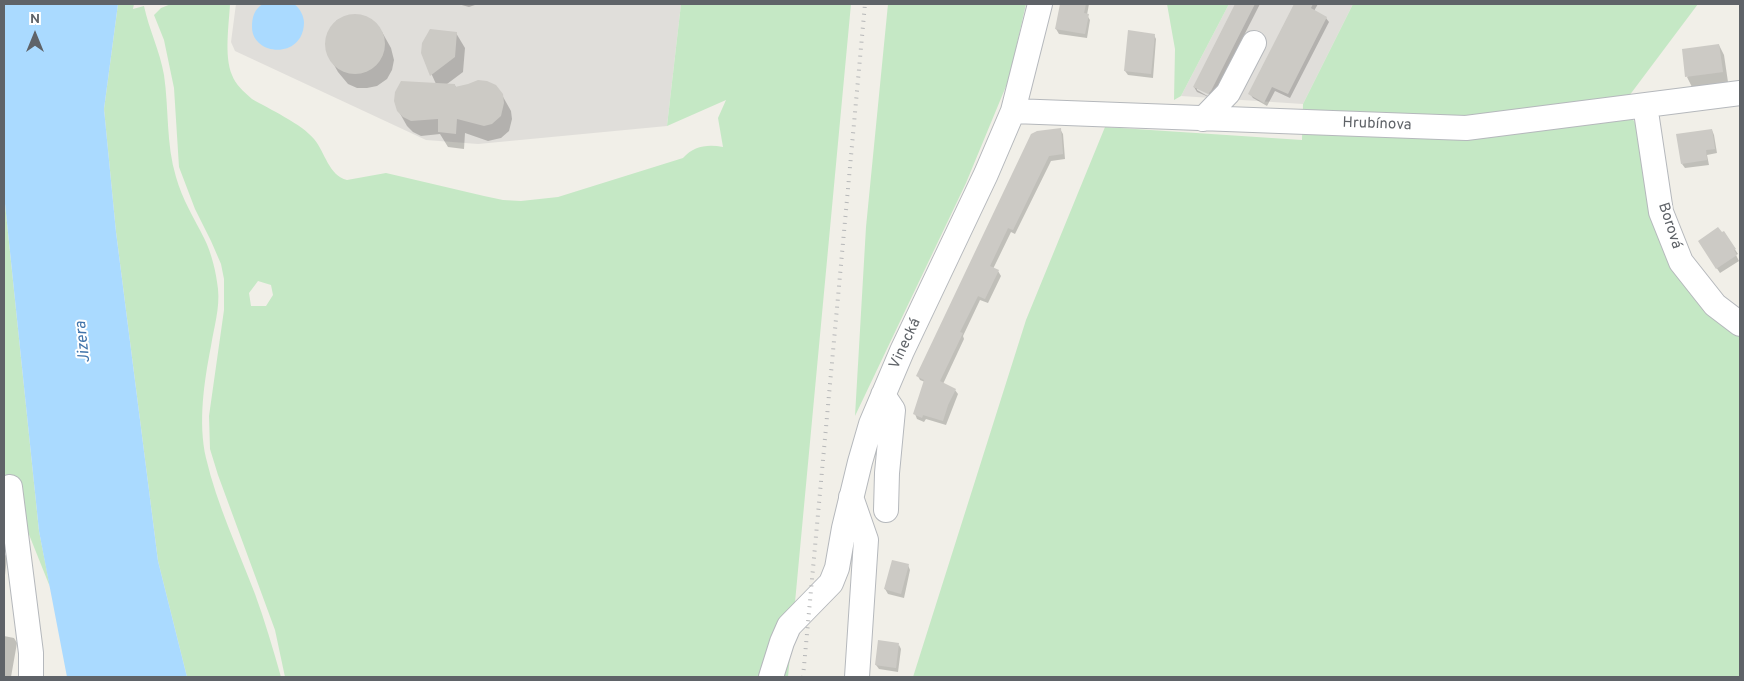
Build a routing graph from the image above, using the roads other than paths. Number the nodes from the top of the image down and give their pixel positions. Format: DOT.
graph roads {
  1 [pos="1040,4"];
  2 [pos="1254,43"];
  3 [pos="1740,93"];
  4 [pos="1645,104"];
  5 [pos="1013,111"];
  6 [pos="1202,119"];
  7 [pos="1740,324"];
  8 [pos="883,394"];
  9 [pos="10,487"];
  10 [pos="851,497"];
  11 [pos="886,510"];
  12 [pos="31,677"];
  13 [pos="771,677"];
  14 [pos="857,677"];
  1 -- 5 [label="street, Vinecká"];
  2 -- 6 [label="street"];
  3 -- 4 [label="street, Hrubínova"];
  4 -- 6 [label="street, Hrubínova"];
  4 -- 7 [label="street, Borová"];
  5 -- 6 [label="street, Hrubínova"];
  5 -- 8 [label="street, Vinecká"];
  8 -- 10 [label="street, Vinecká"];
  8 -- 11 [label="street"];
  9 -- 12 [label="street"];
  10 -- 13 [label="street, Vinecká"];
  10 -- 14 [label="street"];
}
